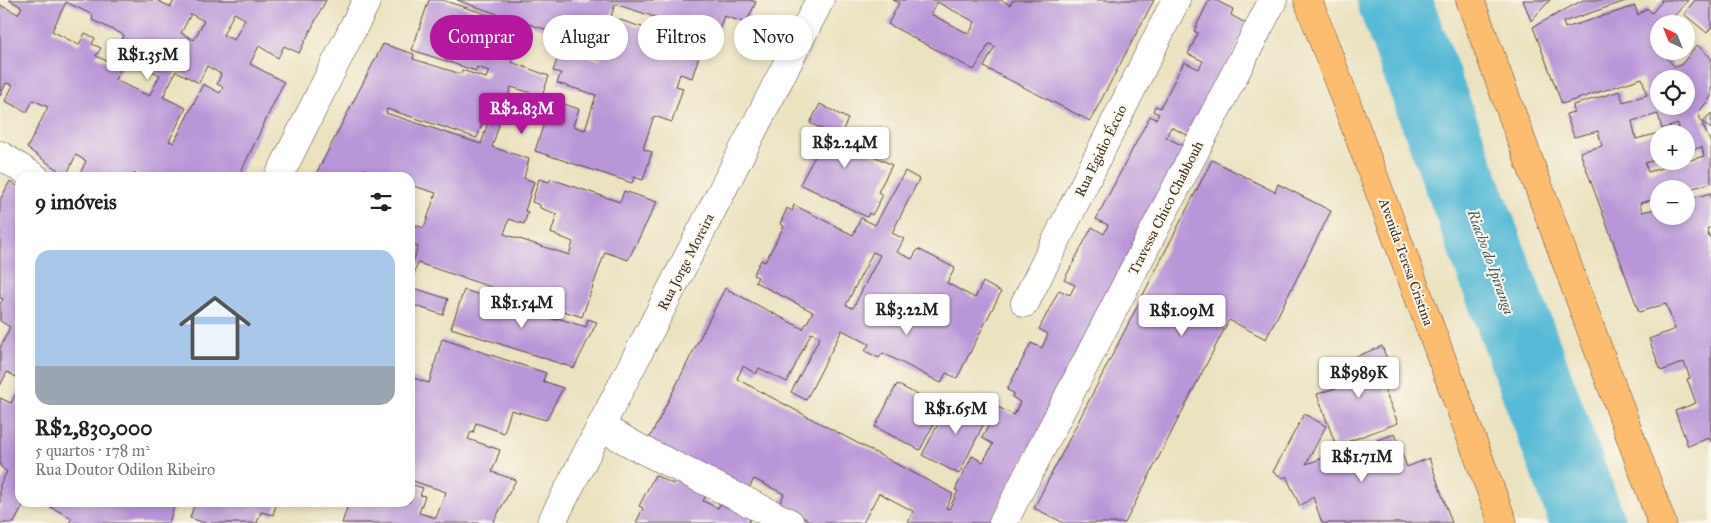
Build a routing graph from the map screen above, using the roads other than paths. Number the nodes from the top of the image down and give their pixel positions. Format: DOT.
graph roads {
  1 [pos="367,0"];
  2 [pos="820,0"];
  3 [pos="1176,0"];
  4 [pos="1273,0"];
  5 [pos="1308,0"];
  6 [pos="1470,0"];
  7 [pos="0,155"];
  8 [pos="27,172"];
  9 [pos="281,172"];
  10 [pos="1026,303"];
  11 [pos="601,427"];
  12 [pos="551,523"];
  13 [pos="790,523"];
  14 [pos="1003,523"];
  15 [pos="1503,523"];
  16 [pos="1662,523"];
  1 -- 9 [label="street"];
  2 -- 11 [label="street, Rua Jorge Moreira"];
  3 -- 10 [label="street, Rua Egidio Éccio"];
  4 -- 14 [label="street, Travessa Chico Chabbouh"];
  5 -- 15 [label="main road, Avenida Teresa Cristina"];
  6 -- 16 [label="main road"];
  7 -- 8 [label="street"];
  11 -- 12 [label="street, Rua Jorge Moreira"];
  11 -- 13 [label="street"];
}
